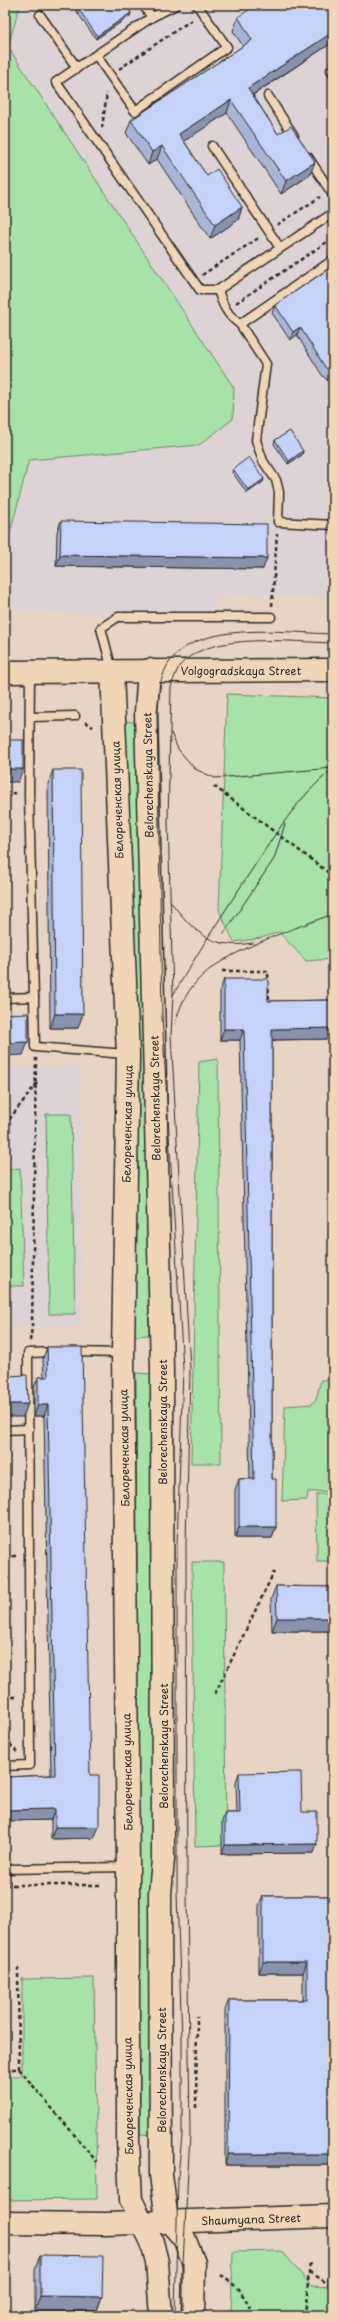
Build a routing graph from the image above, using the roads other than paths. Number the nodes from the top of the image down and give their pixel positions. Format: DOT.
graph roads {
  1 [pos="143,5"];
  2 [pos="176,5"];
  3 [pos="197,5"];
  4 [pos="40,15"];
  5 [pos="152,17"];
  6 [pos="96,56"];
  7 [pos="77,68"];
  8 [pos="268,96"];
  9 [pos="212,146"];
  10 [pos="333,195"];
  11 [pos="333,212"];
  12 [pos="280,248"];
  13 [pos="333,260"];
  14 [pos="218,290"];
  15 [pos="240,324"];
  16 [pos="333,525"];
  17 [pos="271,617"];
  18 [pos="149,670"];
  19 [pos="333,670"];
  20 [pos="112,671"];
  21 [pos="5,672"];
  22 [pos="30,672"];
  23 [pos="75,716"];
  24 [pos="30,717"];
  25 [pos="34,997"];
  26 [pos="5,998"];
  27 [pos="128,1054"];
  28 [pos="123,1353"];
  29 [pos="29,1429"];
  30 [pos="5,1430"];
  31 [pos="5,1766"];
  32 [pos="128,1867"];
  33 [pos="5,1869"];
  34 [pos="333,2216"];
  35 [pos="141,2222"];
  36 [pos="170,2222"];
  37 [pos="5,2223"];
  38 [pos="161,2316"];
  39 [pos="193,2316"];
  1 -- 5 [label="lane"];
  2 -- 5 [label="lane"];
  3 -- 6 [label="lane"];
  4 -- 7 [label="lane"];
  5 -- 6 [label="lane"];
  6 -- 7 [label="lane"];
  7 -- 14 [label="lane"];
  8 -- 10 [label="lane"];
  9 -- 12 [label="lane"];
  11 -- 12 [label="lane"];
  12 -- 14 [label="lane"];
  13 -- 15 [label="lane"];
  14 -- 15 [label="lane"];
  15 -- 16 [label="lane"];
  17 -- 20 [label="lane"];
  18 -- 19 [label="street, Volgogradskaya Street"];
  18 -- 20 [label="street, Volgogradskaya Street"];
  18 -- 36 [label="street, Belorechenskaya Street"];
  20 -- 22 [label="street"];
  20 -- 27 [label="street, Белореченская улица"];
  21 -- 22 [label="street"];
  22 -- 24 [label="lane"];
  23 -- 24 [label="lane"];
  24 -- 25 [label="lane"];
  25 -- 26 [label="lane"];
  25 -- 27 [label="lane"];
  27 -- 28 [label="street, Белореченская улица"];
  28 -- 29 [label="lane"];
  28 -- 32 [label="street, Белореченская улица"];
  29 -- 30 [label="lane"];
  29 -- 31 [label="lane"];
  32 -- 33 [label="lane"];
  32 -- 35 [label="street, Белореченская улица"];
  34 -- 36 [label="street, Shaumyana Street"];
  35 -- 36 [label="street, Shaumyana Street"];
  35 -- 37 [label="street, Shaumyana Street"];
  35 -- 38 [label="street"];
  36 -- 39 [label="street"];
}
